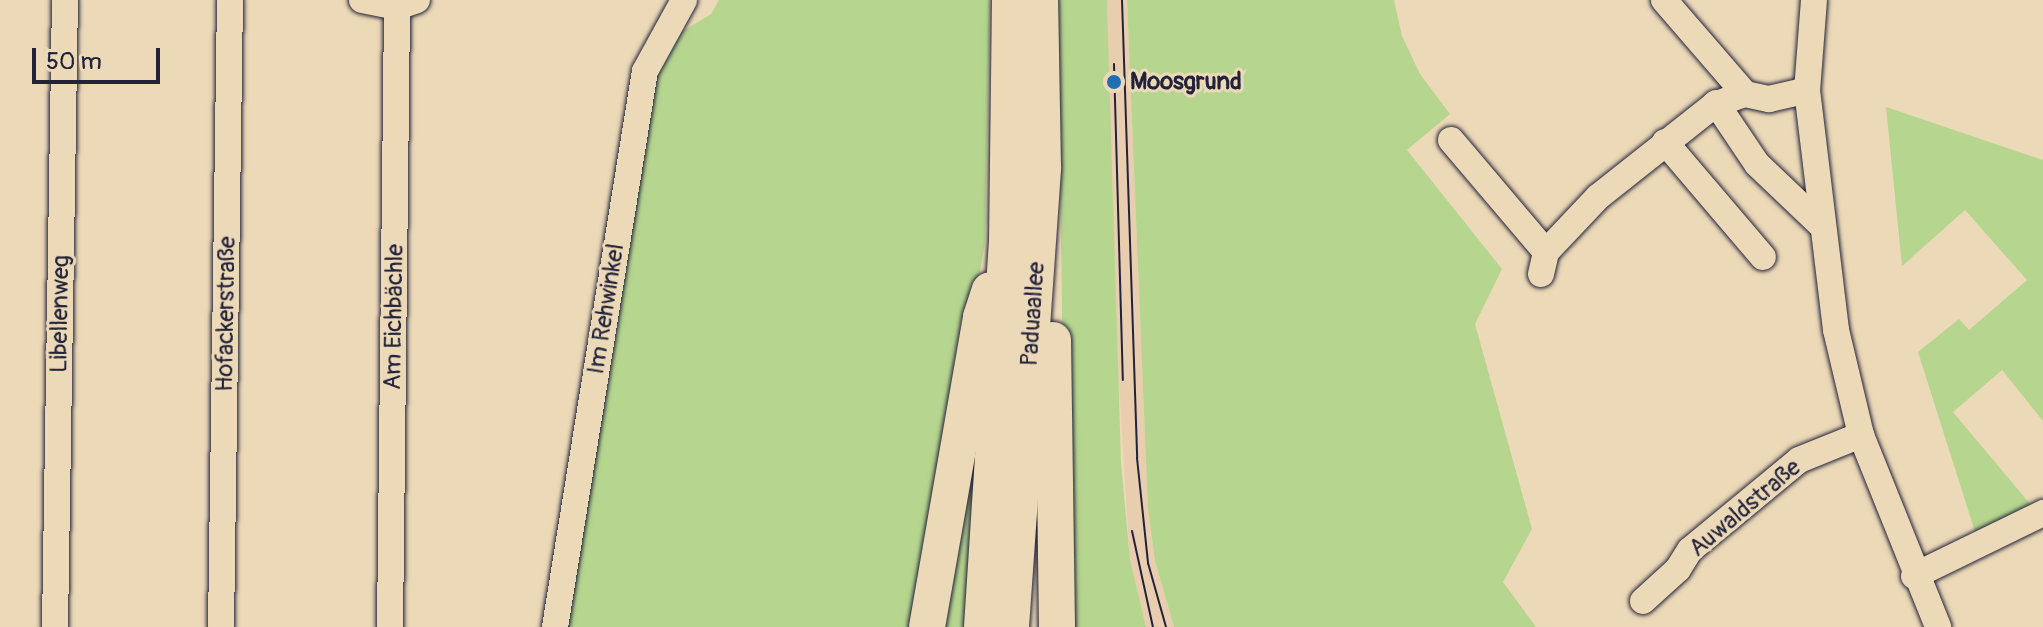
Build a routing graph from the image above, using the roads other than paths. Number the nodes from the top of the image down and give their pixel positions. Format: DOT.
graph roads {
  1 [pos="65,0"];
  2 [pos="230,0"];
  3 [pos="362,0"];
  4 [pos="684,0"];
  5 [pos="1010,0"];
  6 [pos="1040,0"];
  7 [pos="1664,0"];
  8 [pos="1814,0"];
  9 [pos="407,4"];
  10 [pos="1807,90"];
  11 [pos="1745,94"];
  12 [pos="1716,103"];
  13 [pos="1451,140"];
  14 [pos="1665,142"];
  15 [pos="1043,167"];
  16 [pos="1820,224"];
  17 [pos="1007,243"];
  18 [pos="1763,257"];
  19 [pos="1861,435"];
  20 [pos="2043,513"];
  21 [pos="1914,576"];
  22 [pos="1643,601"];
  23 [pos="55,627"];
  24 [pos="221,627"];
  25 [pos="390,627"];
  26 [pos="555,627"];
  27 [pos="927,627"];
  28 [pos="982,627"];
  29 [pos="1011,627"];
  30 [pos="1057,627"];
  31 [pos="1938,627"];
  1 -- 23 [label="street, Libellenweg"];
  2 -- 24 [label="street, Hofackerstraße"];
  3 -- 9 [label="street"];
  4 -- 26 [label="street, Im Rehwinkel"];
  5 -- 17 [label="highway, Paduaallee"];
  6 -- 15 [label="highway, Paduaallee"];
  7 -- 11 [label="street"];
  8 -- 10 [label="street"];
  9 -- 25 [label="street, Am Eichbächle"];
  10 -- 11 [label="street"];
  10 -- 16 [label="street"];
  11 -- 12 [label="street"];
  12 -- 14 [label="street"];
  12 -- 16 [label="street"];
  13 -- 14 [label="street"];
  14 -- 18 [label="street"];
  15 -- 29 [label="highway, Paduaallee"];
  15 -- 30 [label="highway"];
  16 -- 19 [label="street"];
  17 -- 27 [label="highway"];
  17 -- 28 [label="highway, Paduaallee"];
  19 -- 21 [label="street"];
  19 -- 22 [label="street, Auwaldstraße"];
  20 -- 21 [label="street"];
  21 -- 31 [label="street"];
}
